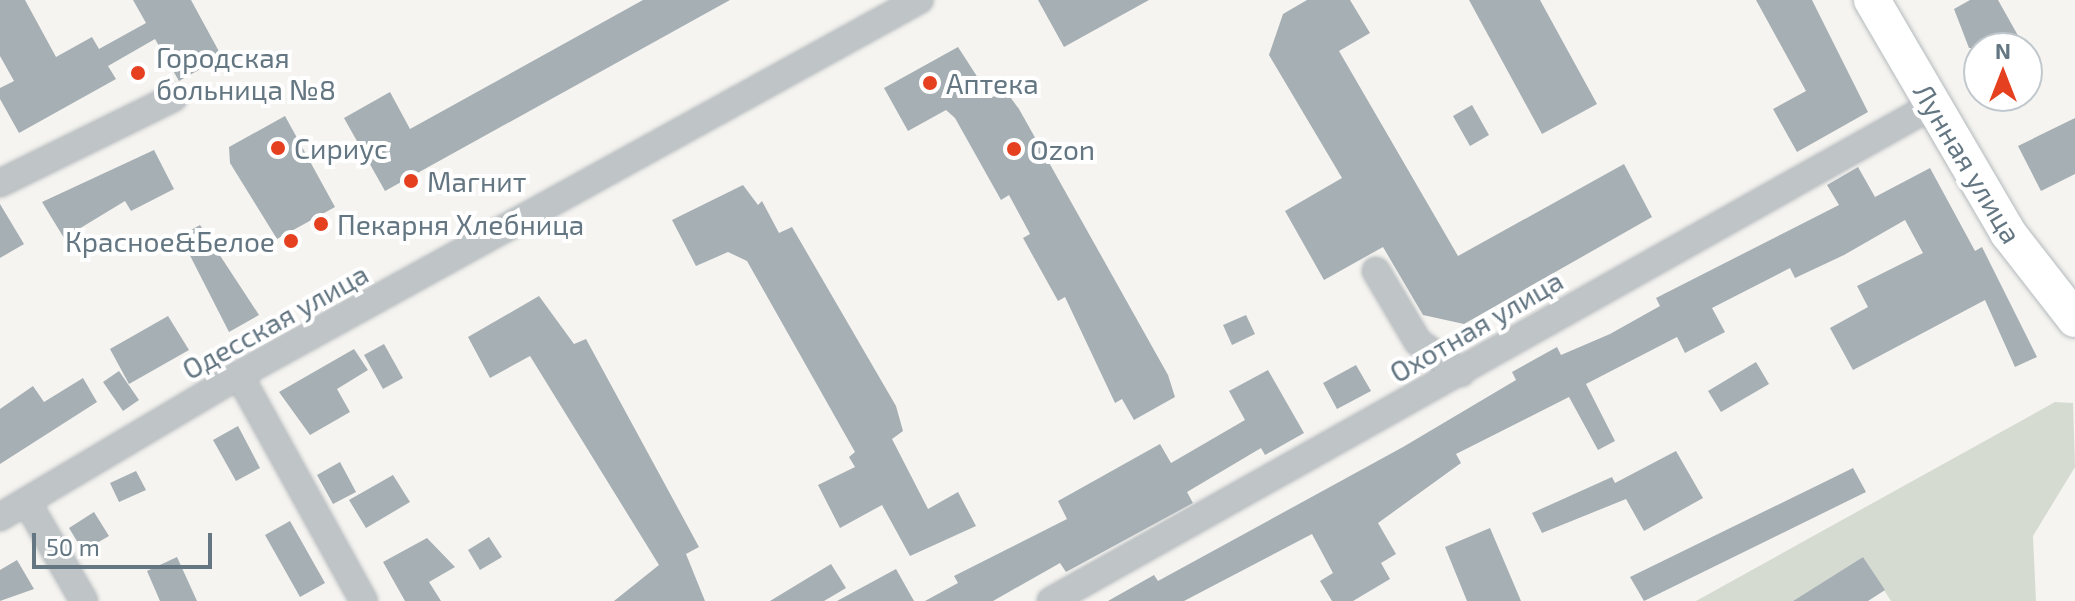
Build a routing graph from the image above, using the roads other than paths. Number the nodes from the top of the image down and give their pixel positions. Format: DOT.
graph roads {
  1 [pos="919,0"];
  2 [pos="1872,0"];
  3 [pos="173,98"];
  4 [pos="1933,105"];
  5 [pos="0,183"];
  6 [pos="1376,271"];
  7 [pos="2075,319"];
  8 [pos="1461,373"];
  9 [pos="239,375"];
  10 [pos="27,502"];
  11 [pos="0,517"];
  12 [pos="84,601"];
  13 [pos="364,601"];
  14 [pos="1051,601"];
  1 -- 9 [label="street, Одесская улица"];
  2 -- 4 [label="street, Лунная улица"];
  3 -- 5 [label="street"];
  4 -- 7 [label="street, Лунная улица"];
  4 -- 8 [label="street, Охотная улица"];
  6 -- 8 [label="street"];
  8 -- 14 [label="street, Охотная улица"];
  9 -- 10 [label="street, Одесская улица"];
  9 -- 13 [label="street"];
  10 -- 11 [label="street, Одесская улица"];
  10 -- 12 [label="street"];
}
